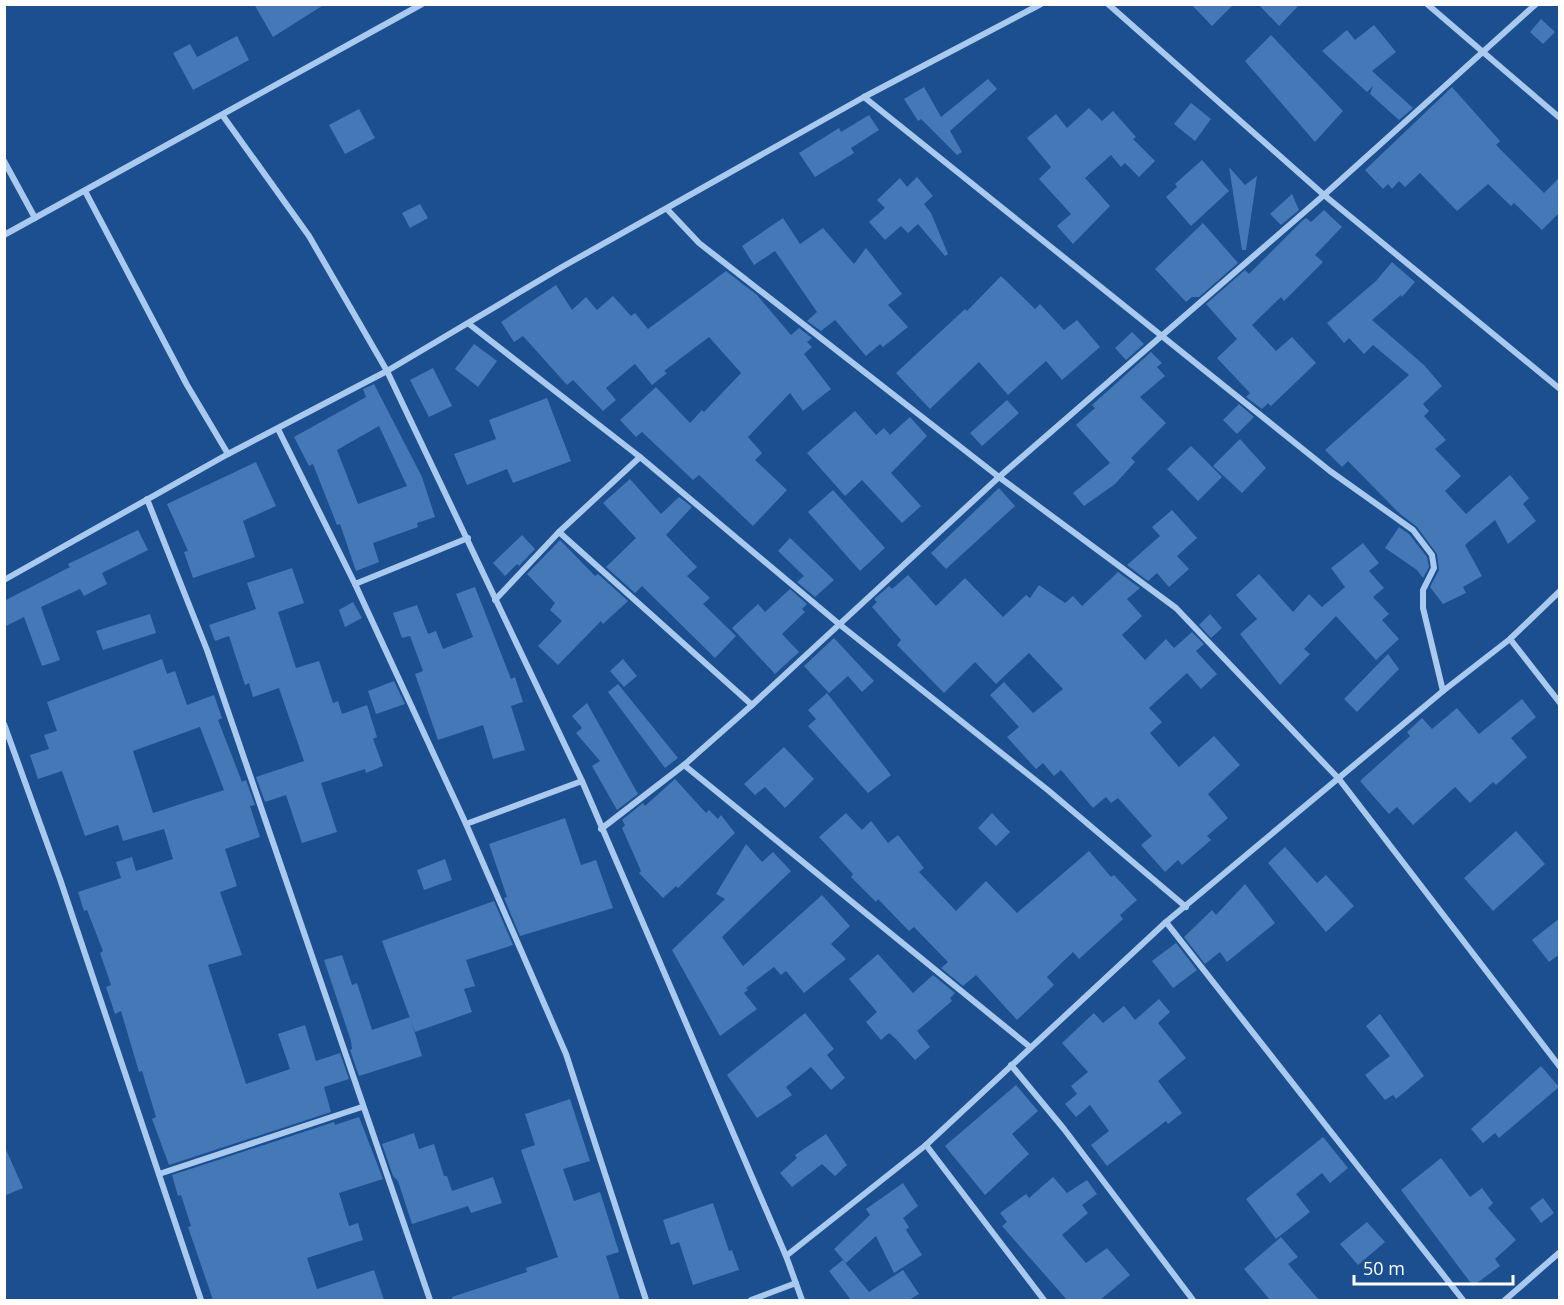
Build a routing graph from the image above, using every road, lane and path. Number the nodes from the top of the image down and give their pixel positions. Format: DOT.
graph roads {
  1 [pos="422,4"];
  2 [pos="1041,4"];
  3 [pos="1108,4"];
  4 [pos="1427,4"];
  5 [pos="1536,4"];
  6 [pos="1483,52"];
  7 [pos="864,97"];
  8 [pos="223,116"];
  9 [pos="1560,118"];
  10 [pos="4,161"];
  11 [pos="86,191"];
  12 [pos="1324,195"];
  13 [pos="667,209"];
  14 [pos="35,218"];
  15 [pos="4,235"];
  16 [pos="469,324"];
  17 [pos="1162,334"];
  18 [pos="387,371"];
  19 [pos="1560,389"];
  20 [pos="278,429"];
  21 [pos="228,454"];
  22 [pos="640,457"];
  23 [pos="999,477"];
  24 [pos="147,499"];
  25 [pos="559,532"];
  26 [pos="468,538"];
  27 [pos="4,580"];
  28 [pos="355,584"];
  29 [pos="1560,591"];
  30 [pos="495,600"];
  31 [pos="839,624"];
  32 [pos="1510,639"];
  33 [pos="1443,691"];
  34 [pos="1560,703"];
  35 [pos="752,705"];
  36 [pos="4,724"];
  37 [pos="684,765"];
  38 [pos="1339,779"];
  39 [pos="582,781"];
  40 [pos="466,824"];
  41 [pos="601,829"];
  42 [pos="1186,907"];
  43 [pos="1166,922"];
  44 [pos="1030,1047"];
  45 [pos="1011,1065"];
  46 [pos="1560,1067"];
  47 [pos="362,1107"];
  48 [pos="926,1145"];
  49 [pos="159,1174"];
  50 [pos="1560,1252"];
  51 [pos="786,1256"];
  52 [pos="796,1283"];
  53 [pos="201,1300"];
  54 [pos="430,1300"];
  55 [pos="646,1300"];
  56 [pos="751,1300"];
  57 [pos="802,1300"];
  58 [pos="1044,1300"];
  59 [pos="1193,1300"];
  60 [pos="1463,1300"];
  61 [pos="1505,1300"];
  1 -- 8 [label="street"];
  2 -- 7 [label="street"];
  3 -- 12 [label="street"];
  4 -- 6 [label="street"];
  5 -- 6 [label="street"];
  6 -- 9 [label="street"];
  6 -- 12 [label="street"];
  7 -- 13 [label="street"];
  7 -- 17 [label="street"];
  8 -- 11 [label="street"];
  8 -- 18 [label="street"];
  10 -- 14 [label="street"];
  11 -- 14 [label="street"];
  11 -- 21 [label="street"];
  12 -- 17 [label="street"];
  12 -- 19 [label="street"];
  13 -- 16 [label="street"];
  13 -- 23 [label="street"];
  14 -- 15 [label="street"];
  16 -- 18 [label="street"];
  16 -- 22 [label="street"];
  17 -- 23 [label="street"];
  17 -- 33 [label="street"];
  18 -- 20 [label="street"];
  18 -- 26 [label="street"];
  20 -- 21 [label="street"];
  20 -- 28 [label="street"];
  21 -- 24 [label="street"];
  22 -- 25 [label="street"];
  22 -- 31 [label="street"];
  23 -- 31 [label="street"];
  23 -- 38 [label="street"];
  24 -- 27 [label="street"];
  24 -- 47 [label="street"];
  25 -- 30 [label="street"];
  25 -- 35 [label="street"];
  26 -- 28 [label="street"];
  26 -- 30 [label="street"];
  28 -- 40 [label="street"];
  29 -- 32 [label="street"];
  30 -- 39 [label="street"];
  31 -- 35 [label="street"];
  31 -- 42 [label="street"];
  32 -- 33 [label="street"];
  32 -- 34 [label="street"];
  33 -- 38 [label="street"];
  35 -- 37 [label="street"];
  36 -- 49 [label="street"];
  37 -- 41 [label="street"];
  37 -- 44 [label="street"];
  38 -- 42 [label="street"];
  38 -- 46 [label="street"];
  39 -- 40 [label="street"];
  39 -- 41 [label="street"];
  40 -- 55 [label="street"];
  41 -- 51 [label="street"];
  42 -- 43 [label="street"];
  43 -- 44 [label="street"];
  43 -- 60 [label="street"];
  44 -- 45 [label="street"];
  45 -- 48 [label="street"];
  45 -- 59 [label="street"];
  47 -- 49 [label="street"];
  47 -- 54 [label="street"];
  48 -- 51 [label="street"];
  48 -- 58 [label="street"];
  49 -- 53 [label="street"];
  50 -- 61 [label="street"];
  51 -- 52 [label="street"];
  52 -- 56 [label="street"];
  52 -- 57 [label="street"];
}
